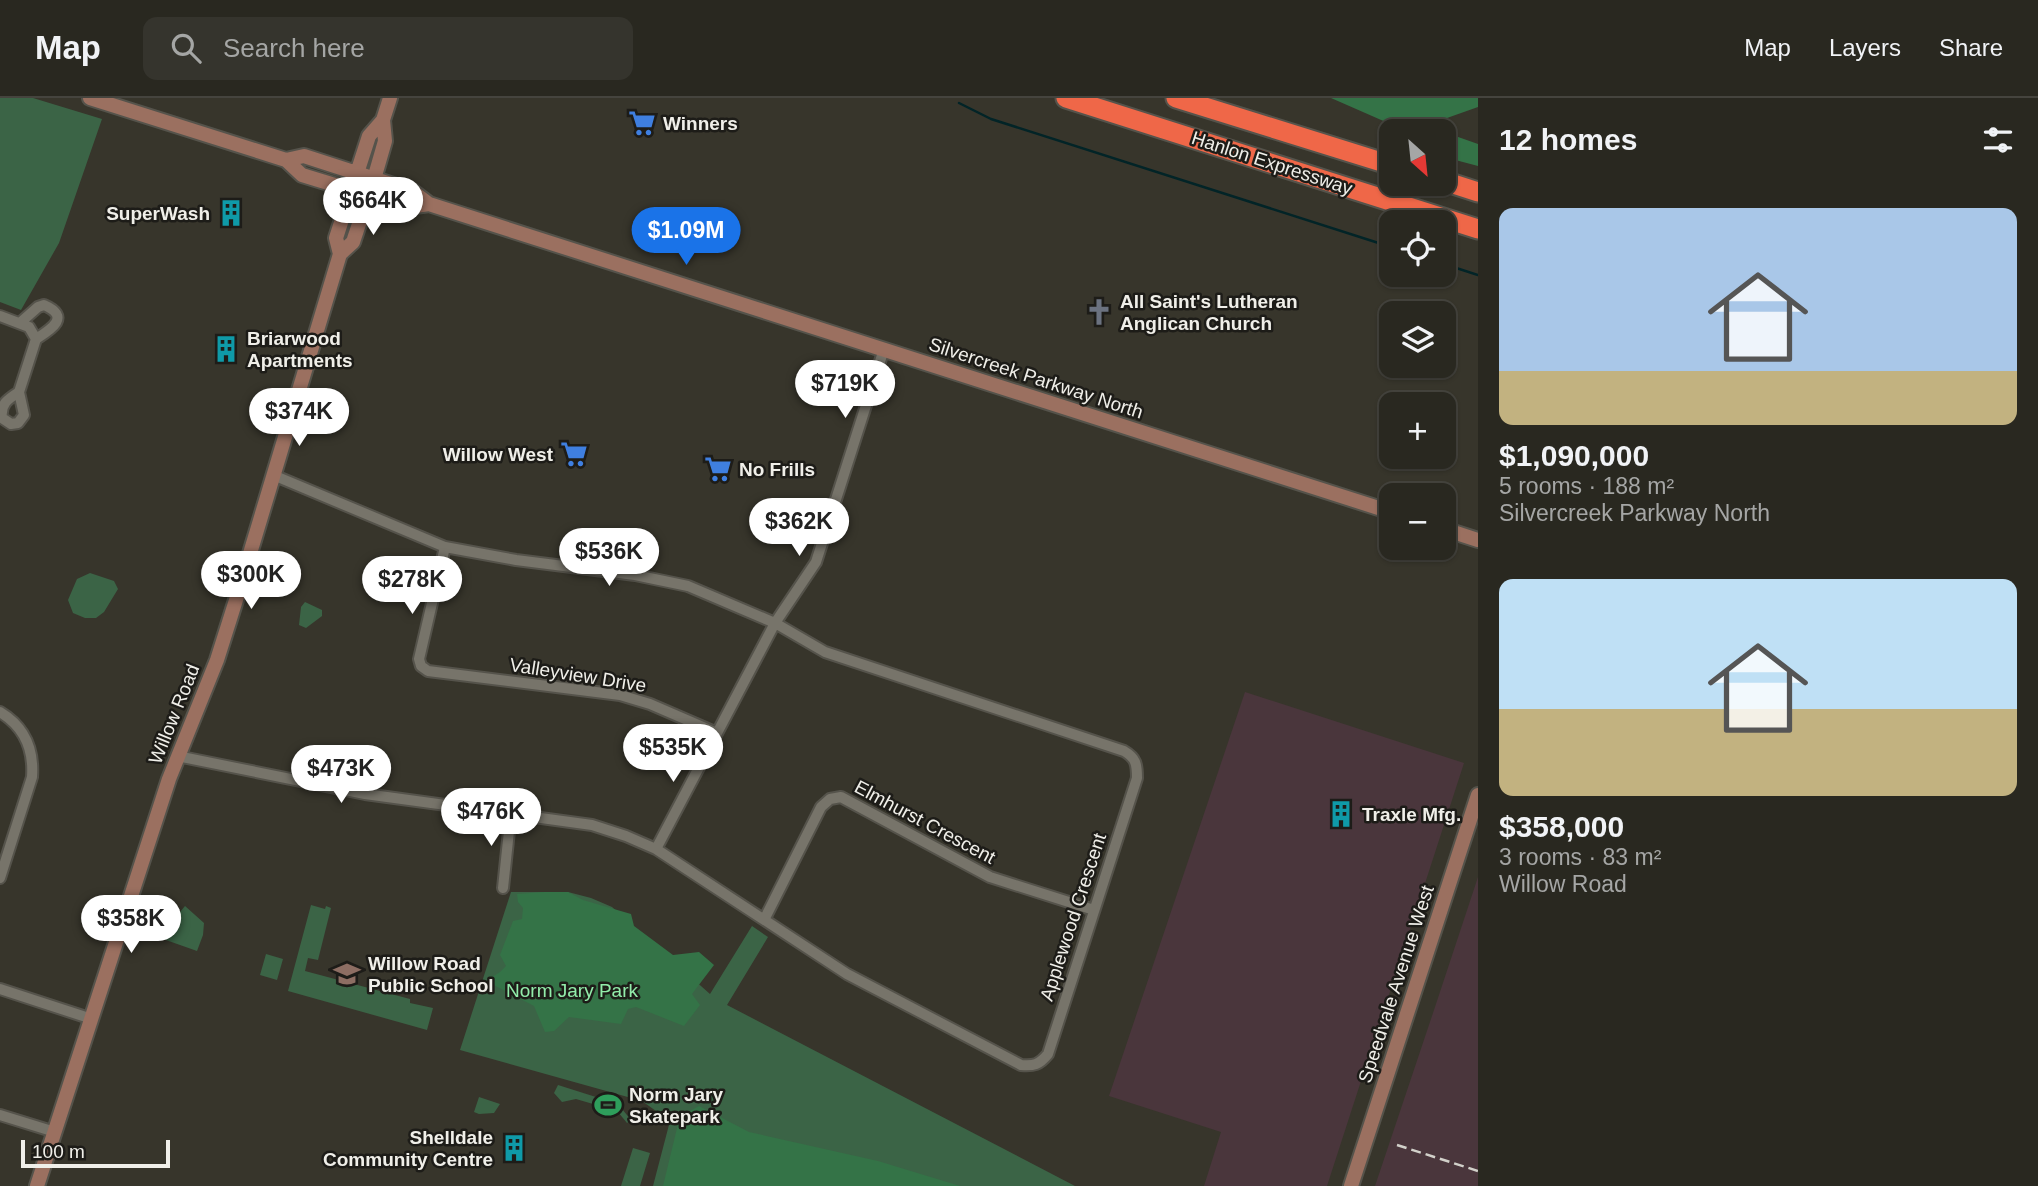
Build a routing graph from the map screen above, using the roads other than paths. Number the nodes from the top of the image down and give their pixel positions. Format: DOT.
graph roads {
  1 [pos="90,98"];
  2 [pos="390,98"];
  3 [pos="1066,98"];
  4 [pos="1176,98"];
  5 [pos="383,120"];
  6 [pos="286,160"];
  7 [pos="1379,161"];
  8 [pos="357,173"];
  9 [pos="374,179"];
  10 [pos="1456,185"];
  11 [pos="351,190"];
  12 [pos="1478,192"];
  13 [pos="368,195"];
  14 [pos="429,204"];
  15 [pos="1478,229"];
  16 [pos="340,254"];
  17 [pos="0,316"];
  18 [pos="22,322"];
  19 [pos="36,339"];
  20 [pos="884,349"];
  21 [pos="19,392"];
  22 [pos="273,475"];
  23 [pos="1379,508"];
  24 [pos="1456,533"];
  25 [pos="1478,540"];
  26 [pos="445,547"];
  27 [pos="775,623"];
  28 [pos="0,712"];
  29 [pos="717,733"];
  30 [pos="177,756"];
  31 [pos="1478,795"];
  32 [pos="511,812"];
  33 [pos="656,849"];
  34 [pos="2,864"];
  35 [pos="0,878"];
  36 [pos="503,888"];
  37 [pos="1094,910"];
  38 [pos="765,919"];
  39 [pos="0,989"];
  40 [pos="92,1019"];
  41 [pos="0,1115"];
  42 [pos="55,1132"];
  43 [pos="37,1186"];
  44 [pos="1350,1186"];
  1 -- 6 [label="main road, Silvercreek Parkway North"];
  2 -- 5 [label="main road, Willow Road"];
  3 -- 15 [label="highway, Hanlon Expressway"];
  4 -- 7 [label="highway, Hanlon Expressway"];
  5 -- 8 [label="main road, Willow Road"];
  5 -- 9 [label="main road, Willow Road"];
  6 -- 8 [label="main road, Silvercreek Parkway North"];
  6 -- 11 [label="main road, Silvercreek Parkway North"];
  8 -- 9 [label="main road, Silvercreek Parkway North"];
  8 -- 11 [label="main road, Willow Road"];
  9 -- 13 [label="main road, Willow Road"];
  9 -- 14 [label="main road, Silvercreek Parkway North"];
  10 -- 12 [label="highway"];
  11 -- 13 [label="main road, Silvercreek Parkway North"];
  11 -- 16 [label="main road, Willow Road"];
  13 -- 14 [label="main road, Silvercreek Parkway North"];
  13 -- 16 [label="main road, Willow Road"];
  14 -- 20 [label="main road, Silvercreek Parkway North"];
  16 -- 22 [label="main road, Willow Road"];
  17 -- 18 [label="street"];
  18 -- 19 [label="street"];
  18 -- 19 [label="street"];
  19 -- 21 [label="street"];
  20 -- 23 [label="main road, Silvercreek Parkway North"];
  20 -- 27 [label="street"];
  22 -- 26 [label="street, Applewood Crescent"];
  22 -- 30 [label="main road, Willow Road"];
  24 -- 25 [label="main road"];
  26 -- 27 [label="street, Applewood Crescent"];
  26 -- 29 [label="street, Valleyview Drive"];
  27 -- 29 [label="street"];
  27 -- 37 [label="street, Applewood Crescent"];
  28 -- 34 [label="street"];
  29 -- 33 [label="street"];
  30 -- 32 [label="street, Applewood Crescent"];
  30 -- 40 [label="main road, Willow Road"];
  31 -- 44 [label="main road, Speedvale Avenue West"];
  32 -- 33 [label="street, Applewood Crescent"];
  32 -- 36 [label="street"];
  33 -- 38 [label="street, Applewood Crescent"];
  34 -- 35 [label="street"];
  37 -- 38 [label="street, Elmhurst Crescent"];
  37 -- 38 [label="street, Applewood Crescent"];
  39 -- 40 [label="street"];
  40 -- 42 [label="main road, Willow Road"];
  41 -- 42 [label="street"];
  42 -- 43 [label="main road, Willow Road"];
}
